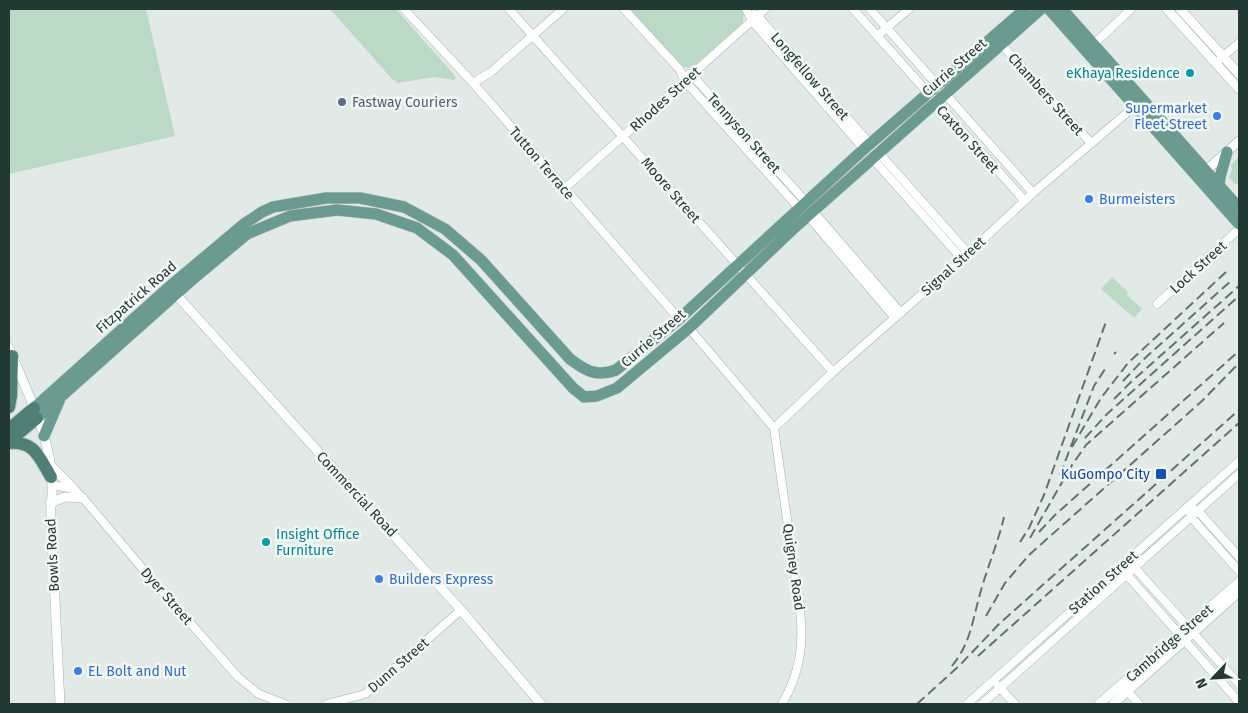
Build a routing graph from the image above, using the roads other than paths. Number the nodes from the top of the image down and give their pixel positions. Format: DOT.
graph roads {
  1 [pos="404,9"];
  2 [pos="508,9"];
  3 [pos="563,9"];
  4 [pos="624,9"];
  5 [pos="765,9"];
  6 [pos="853,9"];
  7 [pos="870,9"];
  8 [pos="909,9"];
  9 [pos="1025,9"];
  10 [pos="1041,9"];
  11 [pos="1049,9"];
  12 [pos="1062,9"];
  13 [pos="1132,9"];
  14 [pos="1167,9"];
  15 [pos="1180,9"];
  16 [pos="746,10"];
  17 [pos="754,18"];
  18 [pos="886,27"];
  19 [pos="533,36"];
  20 [pos="877,36"];
  21 [pos="1239,43"];
  22 [pos="1094,44"];
  23 [pos="1002,45"];
  24 [pos="1224,57"];
  25 [pos="1216,63"];
  26 [pos="680,70"];
  27 [pos="1239,74"];
  28 [pos="692,75"];
  29 [pos="685,81"];
  30 [pos="473,83"];
  31 [pos="937,84"];
  32 [pos="1239,89"];
  33 [pos="927,93"];
  34 [pos="944,94"];
  35 [pos="935,102"];
  36 [pos="1135,106"];
  37 [pos="624,136"];
  38 [pos="1169,136"];
  39 [pos="1239,141"];
  40 [pos="1091,143"];
  41 [pos="867,146"];
  42 [pos="1227,152"];
  43 [pos="875,155"];
  44 [pos="1202,173"];
  45 [pos="1216,187"];
  46 [pos="564,189"];
  47 [pos="1033,193"];
  48 [pos="1024,200"];
  49 [pos="1237,206"];
  50 [pos="806,209"];
  51 [pos="262,212"];
  52 [pos="1239,224"];
  53 [pos="1239,230"];
  54 [pos="247,234"];
  55 [pos="968,253"];
  56 [pos="962,259"];
  57 [pos="740,270"];
  58 [pos="173,291"];
  59 [pos="1157,304"];
  60 [pos="898,315"];
  61 [pos="679,319"];
  62 [pos="688,328"];
  63 [pos="10,352"];
  64 [pos="833,372"];
  65 [pos="61,398"];
  66 [pos="9,406"];
  67 [pos="35,413"];
  68 [pos="774,428"];
  69 [pos="9,429"];
  70 [pos="44,436"];
  71 [pos="9,442"];
  72 [pos="1239,461"];
  73 [pos="1239,474"];
  74 [pos="51,476"];
  75 [pos="74,489"];
  76 [pos="83,498"];
  77 [pos="50,503"];
  78 [pos="1188,506"];
  79 [pos="1198,511"];
  80 [pos="1191,517"];
  81 [pos="1152,537"];
  82 [pos="1160,545"];
  83 [pos="1239,557"];
  84 [pos="1123,563"];
  85 [pos="1134,567"];
  86 [pos="1239,571"];
  87 [pos="1127,574"];
  88 [pos="1239,582"];
  89 [pos="1239,592"];
  90 [pos="462,610"];
  91 [pos="1190,630"];
  92 [pos="1182,638"];
  93 [pos="994,681"];
  94 [pos="1239,684"];
  95 [pos="1000,688"];
  96 [pos="1128,692"];
  97 [pos="1239,702"];
  98 [pos="1117,703"];
  99 [pos="60,704"];
  100 [pos="285,704"];
  101 [pos="327,704"];
  102 [pos="541,704"];
  103 [pos="782,704"];
  104 [pos="966,704"];
  105 [pos="982,704"];
  106 [pos="1015,704"];
  107 [pos="1100,704"];
  108 [pos="1139,704"];
  1 -- 30 [label="street, Tutton Terrace"];
  2 -- 19 [label="street, Moore Street"];
  3 -- 19 [label="street"];
  4 -- 26 [label="street, Tennyson Street"];
  5 -- 17 [label="street, Rhodes Street"];
  6 -- 20 [label="street, Caxton Street"];
  7 -- 18 [label="street, Caxton Street"];
  8 -- 18 [label="street"];
  9 -- 31 [label="main road, Currie Street"];
  10 -- 23 [label="main road, Currie Street"];
  11 -- 36 [label="main road"];
  12 -- 22 [label="main road"];
  13 -- 22 [label="street"];
  14 -- 25 [label="street"];
  15 -- 24 [label="street"];
  16 -- 17 [label="street, Longfellow Street"];
  17 -- 28 [label="street, Rhodes Street"];
  17 -- 41 [label="street, Longfellow Street"];
  18 -- 20 [label="street"];
  18 -- 31 [label="street, Caxton Street"];
  19 -- 30 [label="street"];
  19 -- 37 [label="street, Moore Street"];
  20 -- 33 [label="street, Caxton Street"];
  21 -- 24 [label="street"];
  22 -- 38 [label="main road"];
  23 -- 34 [label="main road, Currie Street"];
  23 -- 40 [label="street, Chambers Street"];
  24 -- 25 [label="street"];
  24 -- 27 [label="street"];
  25 -- 32 [label="street"];
  26 -- 28 [label="street, Tennyson Street"];
  26 -- 29 [label="street, Tennyson Street"];
  28 -- 29 [label="street, Rhodes Street"];
  28 -- 50 [label="street, Tennyson Street"];
  29 -- 37 [label="street, Rhodes Street"];
  29 -- 50 [label="street, Tennyson Street"];
  30 -- 46 [label="street, Tutton Terrace"];
  31 -- 33 [label="main road, Currie Street"];
  31 -- 34 [label="street, Caxton Street"];
  33 -- 35 [label="street, Caxton Street"];
  33 -- 41 [label="main road, Currie Street"];
  34 -- 35 [label="main road, Currie Street"];
  34 -- 47 [label="street, Caxton Street"];
  35 -- 43 [label="main road, Currie Street"];
  35 -- 48 [label="street, Caxton Street"];
  36 -- 38 [label="main road"];
  36 -- 40 [label="street, Signal Street"];
  37 -- 46 [label="street, Rhodes Street"];
  37 -- 57 [label="street, Moore Street"];
  38 -- 44 [label="main road"];
  39 -- 42 [label="street"];
  40 -- 47 [label="street, Signal Street"];
  41 -- 50 [label="main road, Currie Street"];
  42 -- 44 [label="street"];
  42 -- 45 [label="main road"];
  43 -- 50 [label="main road, Currie Street"];
  43 -- 55 [label="street"];
  43 -- 56 [label="street"];
  44 -- 45 [label="main road"];
  45 -- 49 [label="main road"];
  45 -- 52 [label="main road"];
  46 -- 61 [label="street, Tutton Terrace"];
  47 -- 48 [label="street, Signal Street"];
  48 -- 55 [label="street, Signal Street"];
  50 -- 57 [label="main road, Currie Street"];
  50 -- 60 [label="street, Tennyson Street"];
  51 -- 58 [label="main road, Fitzpatrick Road"];
  51 -- 61 [label="main road, Currie Street"];
  53 -- 59 [label="street, Lock Street"];
  54 -- 58 [label="main road, Fitzpatrick Road"];
  54 -- 62 [label="main road, Currie Street"];
  55 -- 56 [label="street, Signal Street"];
  56 -- 60 [label="street, Signal Street"];
  57 -- 61 [label="main road, Currie Street"];
  57 -- 62 [label="main road, Currie Street"];
  57 -- 64 [label="street, Moore Street"];
  58 -- 65 [label="main road, Fitzpatrick Road"];
  58 -- 67 [label="main road, Fitzpatrick Road"];
  58 -- 90 [label="street, Commercial Road"];
  60 -- 64 [label="street, Signal Street"];
  62 -- 68 [label="street"];
  63 -- 66 [label="highway"];
  63 -- 67 [label="street, Bowls Road"];
  64 -- 68 [label="street, Signal Street"];
  65 -- 67 [label="main road, Fitzpatrick Road"];
  65 -- 70 [label="main road"];
  67 -- 69 [label="highway"];
  67 -- 70 [label="street, Bowls Road"];
  67 -- 71 [label="highway"];
  68 -- 103 [label="street, Quigney Road"];
  70 -- 74 [label="street, Bowls Road"];
  71 -- 74 [label="highway"];
  72 -- 78 [label="street, Station Street"];
  73 -- 79 [label="street, Station Street"];
  74 -- 75 [label="street"];
  74 -- 75 [label="street"];
  74 -- 77 [label="street, Bowls Road"];
  75 -- 76 [label="street, Dyer Street"];
  76 -- 77 [label="street"];
  76 -- 100 [label="street, Dyer Street"];
  77 -- 99 [label="street, Bowls Road"];
  78 -- 79 [label="street"];
  78 -- 80 [label="street"];
  78 -- 81 [label="street, Station Street"];
  79 -- 80 [label="street, Station Street"];
  79 -- 83 [label="street"];
  80 -- 82 [label="street, Station Street"];
  80 -- 86 [label="street"];
  81 -- 82 [label="street"];
  81 -- 84 [label="street, Station Street"];
  82 -- 85 [label="street, Station Street"];
  84 -- 85 [label="street"];
  84 -- 87 [label="street"];
  84 -- 93 [label="street, Station Street"];
  85 -- 87 [label="street, Station Street"];
  85 -- 91 [label="street"];
  87 -- 92 [label="street"];
  87 -- 95 [label="street, Station Street"];
  88 -- 91 [label="street, Cambridge Street"];
  89 -- 91 [label="street, Cambridge Street"];
  90 -- 101 [label="street, Dunn Street"];
  90 -- 102 [label="street, Commercial Road"];
  91 -- 92 [label="street, Cambridge Street"];
  91 -- 94 [label="street"];
  92 -- 96 [label="street, Cambridge Street"];
  92 -- 97 [label="street"];
  92 -- 107 [label="street, Cambridge Street"];
  93 -- 95 [label="street"];
  93 -- 104 [label="street, Station Street"];
  95 -- 105 [label="street, Station Street"];
  95 -- 106 [label="street"];
  96 -- 98 [label="street, Cambridge Street"];
  96 -- 108 [label="street"];
}
